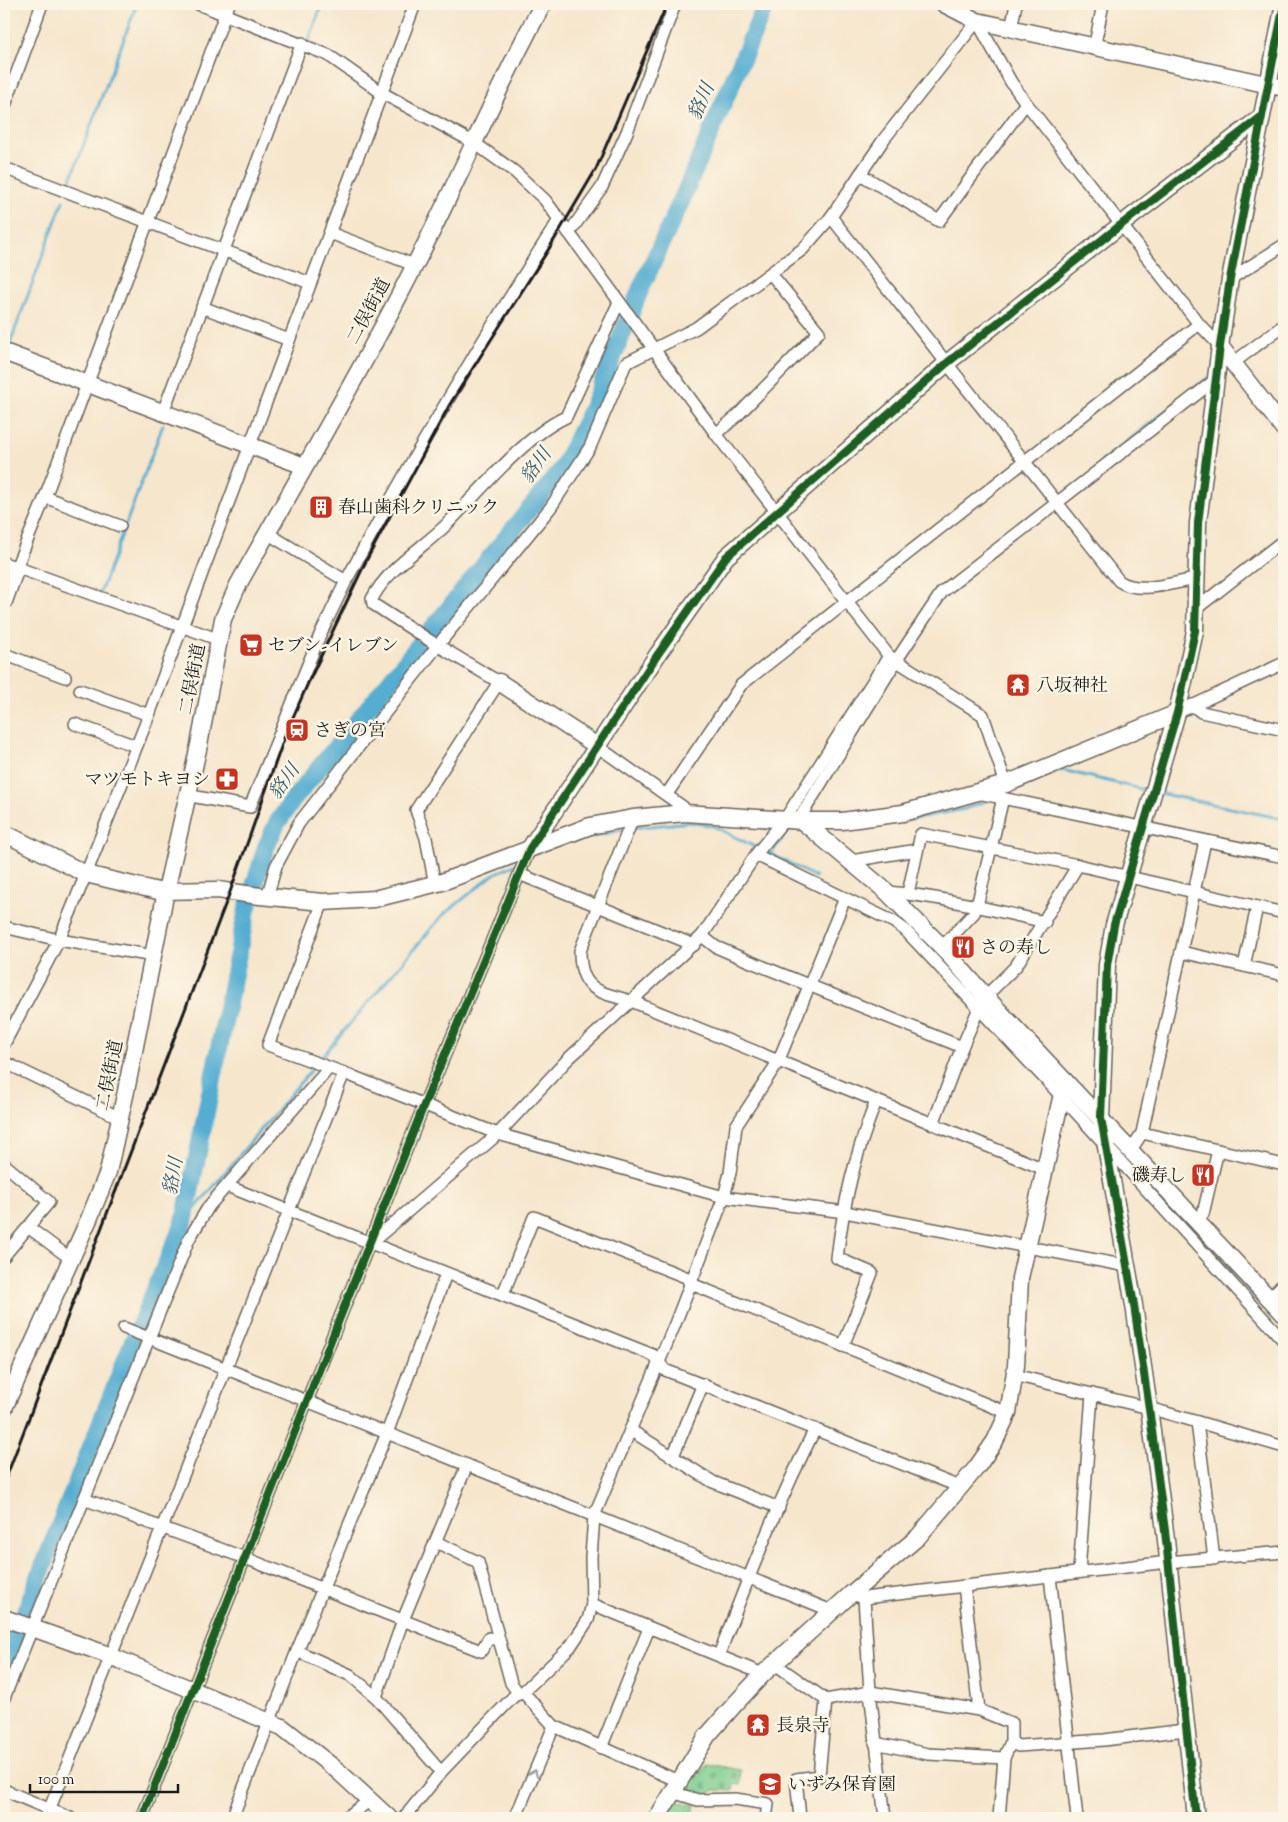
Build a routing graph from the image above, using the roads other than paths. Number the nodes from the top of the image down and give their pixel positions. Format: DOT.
graph roads {
  1 [pos="42,4"];
  2 [pos="198,4"];
  3 [pos="415,4"];
  4 [pos="543,4"];
  5 [pos="675,4"];
  6 [pos="944,4"];
  7 [pos="1016,4"];
  8 [pos="1103,4"];
  9 [pos="1284,4"];
  10 [pos="227,9"];
  11 [pos="977,22"];
  12 [pos="1011,29"];
  13 [pos="305,44"];
  14 [pos="1094,48"];
  15 [pos="1268,85"];
  16 [pos="1284,88"];
  17 [pos="382,92"];
  18 [pos="1026,103"];
  19 [pos="4,108"];
  20 [pos="1261,118"];
  21 [pos="474,142"];
  22 [pos="4,168"];
  23 [pos="860,174"];
  24 [pos="831,217"];
  25 [pos="559,220"];
  26 [pos="146,223"];
  27 [pos="1122,224"];
  28 [pos="330,233"];
  29 [pos="569,233"];
  30 [pos="1284,245"];
  31 [pos="223,251"];
  32 [pos="414,265"];
  33 [pos="771,274"];
  34 [pos="1230,279"];
  35 [pos="310,283"];
  36 [pos="622,306"];
  37 [pos="206,308"];
  38 [pos="1199,324"];
  39 [pos="1284,325"];
  40 [pos="289,340"];
  41 [pos="1220,346"];
  42 [pos="654,350"];
  43 [pos="4,352"];
  44 [pos="947,363"];
  45 [pos="1233,363"];
  46 [pos="1215,380"];
  47 [pos="86,384"];
  48 [pos="163,412"];
  49 [pos="1284,428"];
  50 [pos="716,434"];
  51 [pos="250,444"];
  52 [pos="1024,462"];
  53 [pos="304,466"];
  54 [pos="45,497"];
  55 [pos="1055,502"];
  56 [pos="776,512"];
  57 [pos="120,526"];
  58 [pos="267,533"];
  59 [pos="1284,540"];
  60 [pos="10,566"];
  61 [pos="1197,579"];
  62 [pos="346,581"];
  63 [pos="4,601"];
  64 [pos="846,602"];
  65 [pos="1197,608"];
  66 [pos="180,628"];
  67 [pos="220,640"];
  68 [pos="435,644"];
  69 [pos="4,654"];
  70 [pos="892,658"];
  71 [pos="1284,663"];
  72 [pos="65,677"];
  73 [pos="499,682"];
  74 [pos="80,690"];
  75 [pos="1185,709"];
  76 [pos="149,715"];
  77 [pos="75,724"];
  78 [pos="1284,730"];
  79 [pos="136,746"];
  80 [pos="598,746"];
  81 [pos="1004,793"];
  82 [pos="667,794"];
  83 [pos="186,795"];
  84 [pos="686,813"];
  85 [pos="795,820"];
  86 [pos="630,826"];
  87 [pos="1144,828"];
  88 [pos="4,833"];
  89 [pos="1205,841"];
  90 [pos="991,847"];
  91 [pos="528,850"];
  92 [pos="917,850"];
  93 [pos="759,851"];
  94 [pos="1284,858"];
  95 [pos="850,861"];
  96 [pos="1078,865"];
  97 [pos="520,871"];
  98 [pos="86,874"];
  99 [pos="1128,877"];
  100 [pos="435,885"];
  101 [pos="166,891"];
  102 [pos="887,892"];
  103 [pos="908,893"];
  104 [pos="1194,894"];
  105 [pos="264,897"];
  106 [pos="845,898"];
  107 [pos="324,902"];
  108 [pos="598,906"];
  109 [pos="977,906"];
  110 [pos="1257,907"];
  111 [pos="1284,913"];
  112 [pos="1044,922"];
  113 [pos="4,926"];
  114 [pos="702,936"];
  115 [pos="59,940"];
  116 [pos="694,945"];
  117 [pos="942,946"];
  118 [pos="1181,952"];
  119 [pos="154,956"];
  120 [pos="1244,966"];
  121 [pos="1284,975"];
  122 [pos="810,985"];
  123 [pos="631,1001"];
  124 [pos="981,1003"];
  125 [pos="4,1044"];
  126 [pos="962,1047"];
  127 [pos="4,1062"];
  128 [pos="778,1062"];
  129 [pos="326,1067"];
  130 [pos="344,1073"];
  131 [pos="1063,1088"];
  132 [pos="876,1101"];
  133 [pos="424,1105"];
  134 [pos="120,1118"];
  135 [pos="1102,1122"];
  136 [pos="933,1124"];
  137 [pos="1142,1133"];
  138 [pos="498,1134"];
  139 [pos="1106,1144"];
  140 [pos="1131,1150"];
  141 [pos="1218,1150"];
  142 [pos="4,1164"];
  143 [pos="1284,1164"];
  144 [pos="1044,1169"];
  145 [pos="227,1186"];
  146 [pos="724,1197"];
  147 [pos="290,1212"];
  148 [pos="842,1212"];
  149 [pos="1196,1221"];
  150 [pos="28,1227"];
  151 [pos="370,1244"];
  152 [pos="1029,1246"];
  153 [pos="4,1256"];
  154 [pos="71,1259"];
  155 [pos="1127,1266"];
  156 [pos="446,1274"];
  157 [pos="689,1283"];
  158 [pos="1284,1283"];
  159 [pos="502,1294"];
  160 [pos="1269,1299"];
  161 [pos="1284,1314"];
  162 [pos="124,1328"];
  163 [pos="148,1337"];
  164 [pos="1284,1341"];
  165 [pos="843,1346"];
  166 [pos="658,1362"];
  167 [pos="226,1368"];
  168 [pos="1014,1375"];
  169 [pos="703,1384"];
  170 [pos="1092,1394"];
  171 [pos="308,1402"];
  172 [pos="4,1408"];
  173 [pos="1149,1408"];
  174 [pos="1008,1413"];
  175 [pos="1197,1422"];
  176 [pos="815,1429"];
  177 [pos="630,1430"];
  178 [pos="387,1433"];
  179 [pos="1284,1447"];
  180 [pos="673,1456"];
  181 [pos="467,1465"];
  182 [pos="960,1487"];
  183 [pos="84,1499"];
  184 [pos="779,1508"];
  185 [pos="594,1516"];
  186 [pos="163,1529"];
  187 [pos="436,1542"];
  188 [pos="1284,1552"];
  189 [pos="245,1558"];
  190 [pos="1214,1559"];
  191 [pos="1168,1562"];
  192 [pos="1079,1572"];
  193 [pos="1050,1576"];
  194 [pos="748,1578"];
  195 [pos="964,1586"];
  196 [pos="324,1589"];
  197 [pos="857,1596"];
  198 [pos="592,1604"];
  199 [pos="832,1611"];
  200 [pos="6,1619"];
  201 [pos="403,1620"];
  202 [pos="31,1627"];
  203 [pos="649,1628"];
  204 [pos="498,1640"];
  205 [pos="297,1651"];
  206 [pos="719,1655"];
  207 [pos="110,1656"];
  208 [pos="769,1669"];
  209 [pos="194,1691"];
  210 [pos="870,1692"];
  211 [pos="521,1693"];
  212 [pos="376,1697"];
  213 [pos="4,1698"];
  214 [pos="826,1700"];
  215 [pos="979,1710"];
  216 [pos="271,1722"];
  217 [pos="554,1726"];
  218 [pos="1185,1730"];
  219 [pos="1011,1742"];
  220 [pos="1069,1742"];
  221 [pos="875,1743"];
  222 [pos="601,1748"];
  223 [pos="1004,1758"];
  224 [pos="441,1772"];
  225 [pos="675,1787"];
  226 [pos="4,1790"];
  227 [pos="370,1800"];
  228 [pos="48,1814"];
  229 [pos="70,1818"];
  230 [pos="142,1818"];
  231 [pos="232,1818"];
  232 [pos="345,1818"];
  233 [pos="388,1818"];
  234 [pos="404,1818"];
  235 [pos="515,1818"];
  236 [pos="657,1818"];
  237 [pos="766,1818"];
  238 [pos="800,1818"];
  239 [pos="885,1818"];
  240 [pos="999,1818"];
  241 [pos="1077,1818"];
  242 [pos="1196,1818"];
  1 -- 19 [label="street"];
  2 -- 10 [label="street"];
  3 -- 17 [label="street"];
  4 -- 21 [label="street, 二俣街道"];
  5 -- 29 [label="street"];
  6 -- 11 [label="street"];
  7 -- 12 [label="street"];
  8 -- 14 [label="street"];
  9 -- 15 [label="street"];
  10 -- 13 [label="street"];
  10 -- 26 [label="street"];
  11 -- 12 [label="street"];
  11 -- 18 [label="street"];
  11 -- 23 [label="street"];
  12 -- 14 [label="street"];
  13 -- 17 [label="street"];
  13 -- 31 [label="street"];
  14 -- 15 [label="street"];
  15 -- 16 [label="street"];
  15 -- 20 [label="street"];
  17 -- 21 [label="street"];
  17 -- 28 [label="street"];
  18 -- 23 [label="street"];
  18 -- 27 [label="street"];
  20 -- 27 [label="street"];
  20 -- 34 [label="street"];
  21 -- 25 [label="street"];
  21 -- 32 [label="street, 二俣街道"];
  22 -- 26 [label="street"];
  23 -- 24 [label="street"];
  24 -- 33 [label="street"];
  24 -- 44 [label="street"];
  25 -- 29 [label="street"];
  25 -- 62 [label="street"];
  26 -- 31 [label="street"];
  26 -- 47 [label="street"];
  27 -- 38 [label="street"];
  27 -- 44 [label="street"];
  28 -- 32 [label="street"];
  28 -- 35 [label="street"];
  29 -- 36 [label="street"];
  30 -- 34 [label="street"];
  31 -- 35 [label="street"];
  31 -- 37 [label="street"];
  32 -- 53 [label="street, 二俣街道"];
  33 -- 42 [label="street"];
  33 -- 50 [label="street"];
  34 -- 41 [label="street"];
  35 -- 40 [label="street"];
  36 -- 42 [label="street"];
  36 -- 68 [label="street"];
  37 -- 40 [label="street"];
  37 -- 48 [label="street"];
  38 -- 41 [label="street"];
  38 -- 52 [label="street"];
  39 -- 45 [label="street"];
  40 -- 51 [label="street"];
  41 -- 45 [label="street"];
  41 -- 46 [label="street"];
  42 -- 50 [label="street"];
  42 -- 68 [label="street"];
  43 -- 47 [label="street"];
  44 -- 52 [label="street"];
  44 -- 56 [label="street"];
  45 -- 49 [label="street"];
  46 -- 55 [label="street"];
  46 -- 61 [label="street"];
  47 -- 48 [label="street"];
  47 -- 54 [label="street"];
  48 -- 51 [label="street"];
  50 -- 56 [label="street"];
  51 -- 53 [label="street"];
  51 -- 66 [label="street"];
  52 -- 55 [label="street"];
  52 -- 64 [label="street"];
  53 -- 58 [label="street, 二俣街道"];
  54 -- 57 [label="street"];
  54 -- 60 [label="street"];
  55 -- 61 [label="street"];
  55 -- 70 [label="street"];
  56 -- 64 [label="street"];
  56 -- 80 [label="street"];
  58 -- 62 [label="street"];
  58 -- 67 [label="street, 二俣街道"];
  59 -- 65 [label="street"];
  60 -- 63 [label="street"];
  60 -- 66 [label="street"];
  61 -- 65 [label="street"];
  62 -- 83 [label="street"];
  64 -- 70 [label="street"];
  64 -- 82 [label="street"];
  65 -- 75 [label="street"];
  66 -- 67 [label="street"];
  66 -- 76 [label="street"];
  67 -- 83 [label="street, 二俣街道"];
  68 -- 73 [label="street"];
  68 -- 105 [label="street"];
  69 -- 72 [label="street"];
  70 -- 81 [label="street"];
  70 -- 85 [label="street"];
  71 -- 75 [label="street"];
  73 -- 80 [label="street"];
  73 -- 100 [label="street"];
  74 -- 76 [label="street"];
  75 -- 78 [label="street"];
  75 -- 81 [label="street"];
  75 -- 87 [label="street"];
  76 -- 79 [label="street"];
  77 -- 79 [label="street"];
  79 -- 98 [label="street"];
  80 -- 82 [label="street"];
  80 -- 91 [label="street"];
  81 -- 85 [label="street"];
  81 -- 87 [label="street"];
  81 -- 90 [label="street"];
  82 -- 84 [label="street"];
  83 -- 101 [label="street, 二俣街道"];
  84 -- 85 [label="street"];
  84 -- 86 [label="street"];
  85 -- 93 [label="street"];
  85 -- 95 [label="street"];
  86 -- 91 [label="street"];
  86 -- 108 [label="street"];
  87 -- 89 [label="street"];
  87 -- 99 [label="street"];
  88 -- 98 [label="street"];
  89 -- 94 [label="street"];
  89 -- 104 [label="street"];
  90 -- 92 [label="street"];
  90 -- 96 [label="street"];
  90 -- 109 [label="street"];
  91 -- 97 [label="street"];
  91 -- 100 [label="street"];
  92 -- 95 [label="street"];
  92 -- 103 [label="street"];
  93 -- 106 [label="street"];
  93 -- 114 [label="street"];
  95 -- 102 [label="street"];
  96 -- 99 [label="street"];
  96 -- 112 [label="street"];
  97 -- 108 [label="street"];
  97 -- 133 [label="street"];
  98 -- 101 [label="street"];
  98 -- 115 [label="street"];
  99 -- 104 [label="street"];
  99 -- 135 [label="street"];
  100 -- 107 [label="street"];
  101 -- 105 [label="street"];
  101 -- 119 [label="street, 二俣街道"];
  102 -- 103 [label="street"];
  102 -- 117 [label="street"];
  103 -- 109 [label="street"];
  104 -- 110 [label="street"];
  104 -- 118 [label="street"];
  105 -- 107 [label="street"];
  106 -- 122 [label="street"];
  106 -- 124 [label="street"];
  107 -- 129 [label="street"];
  108 -- 116 [label="street"];
  108 -- 123 [label="street"];
  109 -- 112 [label="street"];
  109 -- 117 [label="street"];
  110 -- 111 [label="street"];
  110 -- 120 [label="street"];
  112 -- 124 [label="street"];
  113 -- 115 [label="street"];
  114 -- 116 [label="street"];
  114 -- 122 [label="street"];
  115 -- 119 [label="street"];
  115 -- 125 [label="street"];
  116 -- 123 [label="street"];
  117 -- 124 [label="street"];
  118 -- 120 [label="street"];
  118 -- 137 [label="street"];
  119 -- 134 [label="street, 二俣街道"];
  120 -- 121 [label="street"];
  122 -- 126 [label="street"];
  122 -- 128 [label="street"];
  123 -- 128 [label="street"];
  123 -- 138 [label="street"];
  124 -- 126 [label="street"];
  124 -- 131 [label="street"];
  126 -- 136 [label="street"];
  127 -- 134 [label="street"];
  128 -- 132 [label="street"];
  128 -- 146 [label="street"];
  129 -- 130 [label="street"];
  129 -- 145 [label="street"];
  130 -- 133 [label="street"];
  130 -- 147 [label="street"];
  131 -- 135 [label="street"];
  131 -- 139 [label="street"];
  131 -- 144 [label="street"];
  132 -- 136 [label="street"];
  132 -- 148 [label="street"];
  133 -- 138 [label="street"];
  133 -- 151 [label="street"];
  134 -- 154 [label="street, 二俣街道"];
  135 -- 139 [label="street"];
  135 -- 140 [label="street"];
  136 -- 144 [label="street"];
  137 -- 140 [label="street"];
  137 -- 141 [label="street"];
  138 -- 146 [label="street"];
  138 -- 151 [label="street"];
  139 -- 155 [label="street"];
  139 -- 164 [label="street"];
  140 -- 149 [label="street"];
  141 -- 143 [label="street"];
  141 -- 149 [label="street"];
  142 -- 150 [label="street"];
  144 -- 152 [label="street"];
  145 -- 147 [label="street"];
  145 -- 163 [label="street"];
  146 -- 148 [label="street"];
  146 -- 157 [label="street"];
  147 -- 151 [label="street"];
  147 -- 167 [label="street"];
  148 -- 152 [label="street"];
  148 -- 165 [label="street"];
  149 -- 160 [label="street"];
  150 -- 153 [label="street"];
  150 -- 154 [label="street"];
  151 -- 156 [label="street"];
  151 -- 171 [label="street"];
  152 -- 155 [label="street"];
  152 -- 168 [label="street"];
  154 -- 172 [label="street, 二俣街道"];
  155 -- 173 [label="street"];
  156 -- 159 [label="street"];
  156 -- 178 [label="street"];
  157 -- 159 [label="street"];
  157 -- 165 [label="street"];
  157 -- 166 [label="street"];
  158 -- 160 [label="street"];
  159 -- 166 [label="street"];
  160 -- 161 [label="street"];
  162 -- 163 [label="street"];
  163 -- 167 [label="street"];
  163 -- 183 [label="street"];
  165 -- 174 [label="street"];
  166 -- 169 [label="street"];
  166 -- 177 [label="street"];
  167 -- 171 [label="street"];
  167 -- 186 [label="street"];
  168 -- 170 [label="street"];
  168 -- 174 [label="street"];
  169 -- 176 [label="street"];
  169 -- 180 [label="street"];
  170 -- 173 [label="street"];
  170 -- 192 [label="street"];
  171 -- 178 [label="street"];
  171 -- 189 [label="street"];
  173 -- 175 [label="street"];
  173 -- 191 [label="street"];
  174 -- 182 [label="street"];
  175 -- 179 [label="street"];
  175 -- 190 [label="street"];
  176 -- 182 [label="street"];
  176 -- 184 [label="street"];
  177 -- 180 [label="street"];
  177 -- 185 [label="street"];
  178 -- 181 [label="street"];
  178 -- 196 [label="street"];
  180 -- 184 [label="street"];
  181 -- 185 [label="street"];
  181 -- 187 [label="street"];
  182 -- 197 [label="street"];
  183 -- 186 [label="street"];
  183 -- 202 [label="street"];
  184 -- 194 [label="street"];
  185 -- 194 [label="street"];
  185 -- 198 [label="street"];
  186 -- 189 [label="street"];
  186 -- 207 [label="street"];
  187 -- 201 [label="street"];
  187 -- 204 [label="street"];
  188 -- 190 [label="street"];
  189 -- 196 [label="street"];
  189 -- 209 [label="street"];
  190 -- 191 [label="street"];
  191 -- 192 [label="street"];
  191 -- 218 [label="street"];
  192 -- 193 [label="street"];
  193 -- 195 [label="street"];
  193 -- 220 [label="street"];
  194 -- 199 [label="street"];
  194 -- 206 [label="street"];
  195 -- 197 [label="street"];
  195 -- 215 [label="street"];
  196 -- 201 [label="street"];
  196 -- 205 [label="street"];
  197 -- 199 [label="street"];
  197 -- 210 [label="street"];
  198 -- 203 [label="street"];
  198 -- 211 [label="street"];
  199 -- 208 [label="street"];
  200 -- 202 [label="street"];
  201 -- 204 [label="street"];
  201 -- 212 [label="street"];
  202 -- 207 [label="street"];
  202 -- 213 [label="street"];
  203 -- 206 [label="street"];
  203 -- 222 [label="street"];
  204 -- 211 [label="street"];
  205 -- 212 [label="street"];
  205 -- 216 [label="street"];
  206 -- 208 [label="street"];
  207 -- 209 [label="street"];
  207 -- 228 [label="street"];
  208 -- 214 [label="street"];
  208 -- 225 [label="street"];
  209 -- 216 [label="street"];
  209 -- 230 [label="street"];
  210 -- 214 [label="street"];
  210 -- 215 [label="street"];
  210 -- 221 [label="street"];
  211 -- 217 [label="street"];
  211 -- 224 [label="street"];
  212 -- 224 [label="street"];
  214 -- 238 [label="street"];
  215 -- 219 [label="street"];
  216 -- 227 [label="street"];
  216 -- 231 [label="street"];
  217 -- 222 [label="street"];
  235 -- 217 [label="street, one-way"];
  218 -- 220 [label="street"];
  218 -- 242 [label="street"];
  219 -- 220 [label="street"];
  219 -- 223 [label="street"];
  220 -- 241 [label="street"];
  221 -- 223 [label="street"];
  221 -- 239 [label="street"];
  222 -- 225 [label="street"];
  223 -- 240 [label="street"];
  224 -- 234 [label="street"];
  225 -- 236 [label="street"];
  225 -- 237 [label="street"];
  226 -- 228 [label="street"];
  227 -- 232 [label="street"];
  227 -- 233 [label="street"];
  228 -- 229 [label="street"];
}
